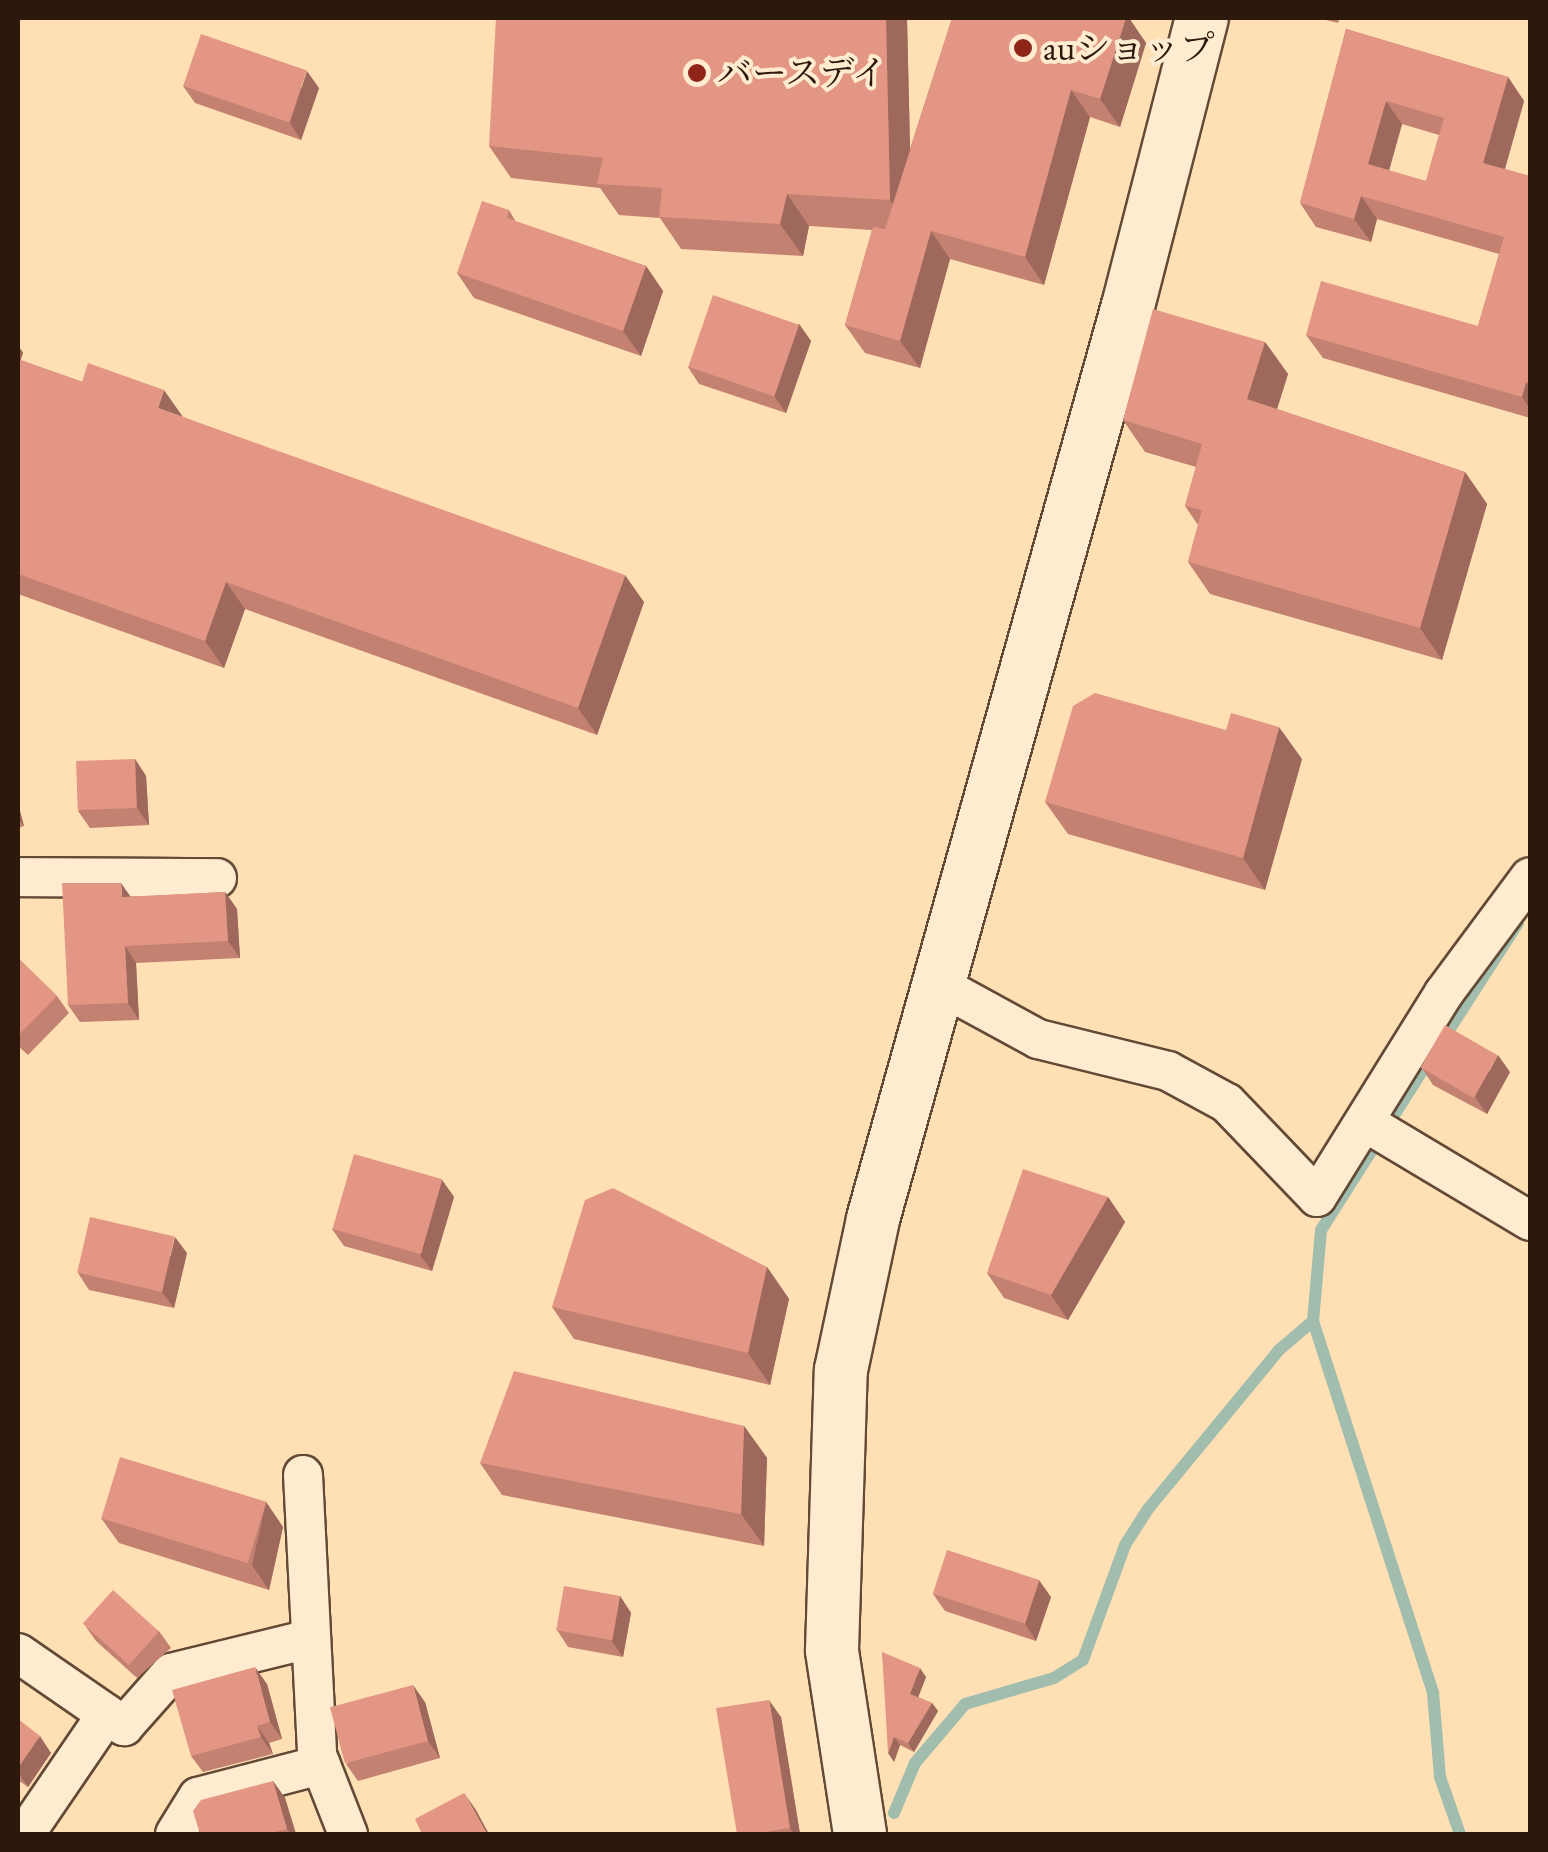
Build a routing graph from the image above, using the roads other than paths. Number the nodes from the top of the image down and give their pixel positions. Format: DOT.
graph roads {
  1 [pos="1202,18"];
  2 [pos="18,877"];
  3 [pos="1530,877"];
  4 [pos="216,878"];
  5 [pos="939,985"];
  6 [pos="1368,1124"];
  7 [pos="1530,1222"];
  8 [pos="303,1475"];
  9 [pos="308,1639"];
  10 [pos="18,1652"];
  11 [pos="107,1714"];
  12 [pos="321,1765"];
  13 [pos="26,1834"];
  14 [pos="175,1834"];
  15 [pos="348,1834"];
  16 [pos="860,1834"];
  1 -- 5 [label="street"];
  2 -- 4 [label="street"];
  3 -- 6 [label="street"];
  5 -- 6 [label="street"];
  5 -- 16 [label="street"];
  6 -- 7 [label="street"];
  8 -- 9 [label="street"];
  9 -- 11 [label="street"];
  9 -- 12 [label="street"];
  10 -- 11 [label="street"];
  11 -- 13 [label="street"];
  12 -- 14 [label="street"];
  12 -- 15 [label="street"];
}
